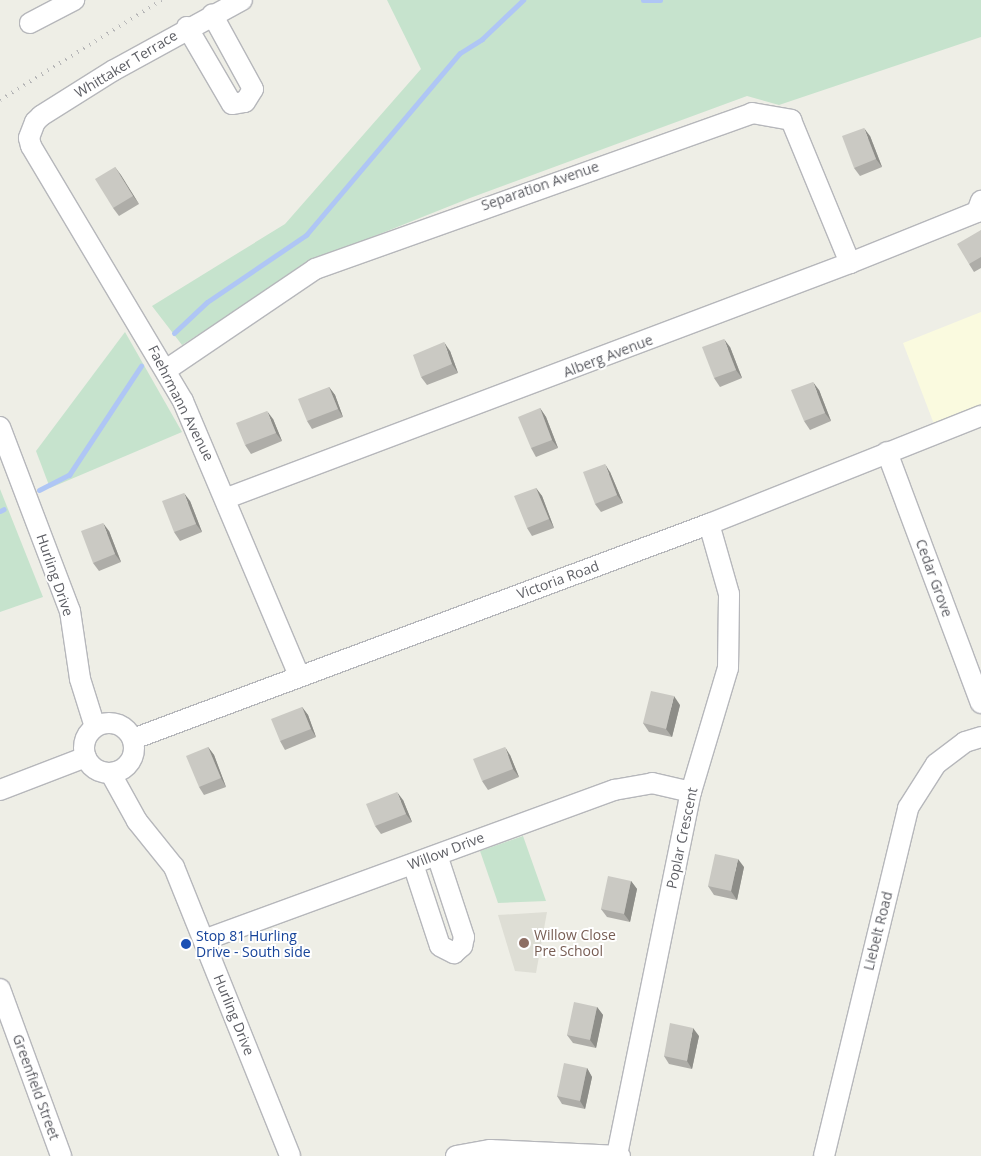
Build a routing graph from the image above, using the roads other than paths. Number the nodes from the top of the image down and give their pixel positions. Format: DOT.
graph roads {
  1 [pos="74,0"];
  2 [pos="242,0"];
  3 [pos="212,14"];
  4 [pos="30,23"];
  5 [pos="188,27"];
  6 [pos="31,146"];
  7 [pos="981,201"];
  8 [pos="850,263"];
  9 [pos="166,370"];
  10 [pos="981,416"];
  11 [pos="0,427"];
  12 [pos="887,452"];
  13 [pos="227,498"];
  14 [pos="709,524"];
  15 [pos="299,676"];
  16 [pos="981,703"];
  17 [pos="96,728"];
  18 [pos="981,737"];
  19 [pos="133,739"];
  20 [pos="86,757"];
  21 [pos="111,774"];
  22 [pos="0,790"];
  23 [pos="691,792"];
  24 [pos="437,855"];
  25 [pos="413,864"];
  26 [pos="204,940"];
  27 [pos="0,989"];
  28 [pos="61,1156"];
  29 [pos="290,1156"];
  30 [pos="456,1156"];
  31 [pos="619,1156"];
  32 [pos="824,1156"];
  1 -- 4 [label="street"];
  2 -- 3 [label="street, Whittaker Terrace"];
  3 -- 5 [label="street, Whittaker Terrace"];
  3 -- 5 [label="street"];
  5 -- 6 [label="street, Whittaker Terrace"];
  6 -- 9 [label="street, Faehrmann Avenue"];
  7 -- 8 [label="street, Alberg Avenue"];
  8 -- 9 [label="street, Separation Avenue"];
  8 -- 13 [label="street, Alberg Avenue"];
  9 -- 13 [label="street, Faehrmann Avenue"];
  10 -- 12 [label="street, Victoria Road"];
  11 -- 17 [label="street, Hurling Drive"];
  12 -- 14 [label="street, Victoria Road"];
  12 -- 16 [label="street, Cedar Grove"];
  13 -- 15 [label="street, Faehrmann Avenue"];
  14 -- 15 [label="street, Victoria Road"];
  14 -- 23 [label="street, Poplar Crescent"];
  15 -- 19 [label="street, Victoria Road"];
  17 -- 19 [label="street"];
  17 -- 20 [label="street"];
  18 -- 32 [label="street, Liebelt Road"];
  19 -- 21 [label="street"];
  20 -- 21 [label="street"];
  20 -- 22 [label="street"];
  21 -- 26 [label="street, Hurling Drive"];
  23 -- 24 [label="street, Willow Drive"];
  23 -- 31 [label="street, Poplar Crescent"];
  24 -- 25 [label="street, Willow Drive"];
  24 -- 25 [label="street"];
  25 -- 26 [label="street, Willow Drive"];
  26 -- 29 [label="street, Hurling Drive"];
  27 -- 28 [label="street, Greenfield Street"];
  30 -- 31 [label="street"];
}
